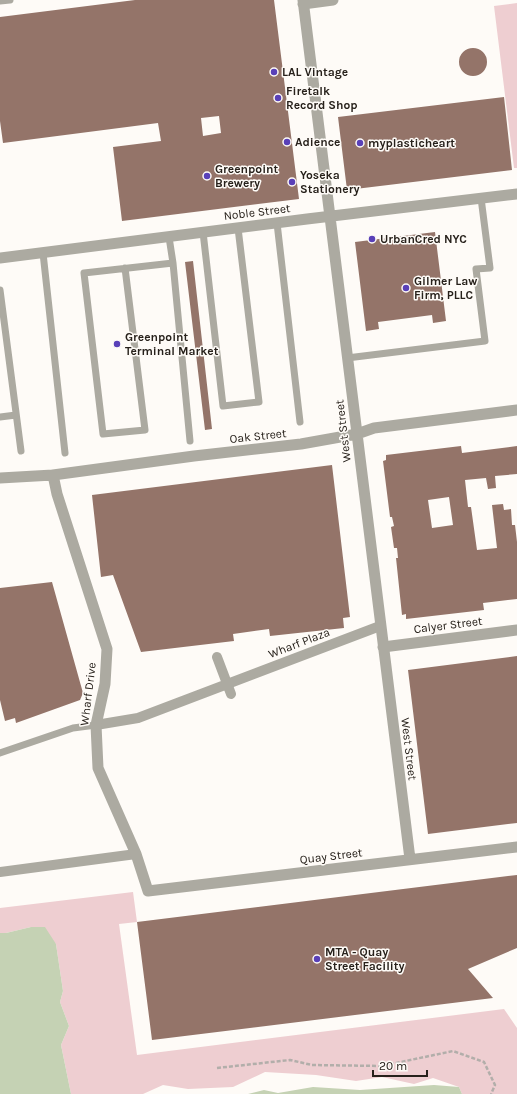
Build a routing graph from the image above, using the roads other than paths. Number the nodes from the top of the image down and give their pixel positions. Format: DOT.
graph roads {
  1 [pos="10,0"];
  2 [pos="333,0"];
  3 [pos="0,1"];
  4 [pos="303,2"];
  5 [pos="517,194"];
  6 [pos="481,198"];
  7 [pos="330,216"];
  8 [pos="277,223"];
  9 [pos="238,228"];
  10 [pos="202,232"];
  11 [pos="169,237"];
  12 [pos="43,253"];
  13 [pos="0,258"];
  14 [pos="173,263"];
  15 [pos="125,268"];
  16 [pos="0,290"];
  17 [pos="348,358"];
  18 [pos="517,410"];
  19 [pos="16,415"];
  20 [pos="0,417"];
  21 [pos="300,422"];
  22 [pos="357,434"];
  23 [pos="190,441"];
  24 [pos="20,451"];
  25 [pos="65,453"];
  26 [pos="52,475"];
  27 [pos="0,478"];
  28 [pos="380,626"];
  29 [pos="517,630"];
  30 [pos="383,647"];
  31 [pos="217,657"];
  32 [pos="229,689"];
  33 [pos="96,725"];
  34 [pos="0,745"];
  35 [pos="2,753"];
  36 [pos="517,847"];
  37 [pos="136,854"];
  38 [pos="410,859"];
  39 [pos="0,872"];
  40 [pos="148,891"];
  1 -- 3 [label="lane"];
  2 -- 4 [label="street"];
  4 -- 7 [label="street, West Street"];
  5 -- 6 [label="street, Noble Street"];
  6 -- 7 [label="street, Noble Street"];
  6 -- 17 [label="lane"];
  7 -- 8 [label="street, Noble Street"];
  7 -- 17 [label="street, West Street"];
  8 -- 9 [label="street, Noble Street"];
  8 -- 21 [label="lane"];
  9 -- 10 [label="street, Noble Street"];
  9 -- 10 [label="lane"];
  10 -- 11 [label="street, Noble Street"];
  11 -- 12 [label="street, Noble Street"];
  11 -- 14 [label="lane"];
  12 -- 13 [label="street, Noble Street"];
  12 -- 25 [label="lane"];
  14 -- 15 [label="lane"];
  14 -- 23 [label="lane"];
  15 -- 15 [label="lane"];
  16 -- 19 [label="lane"];
  17 -- 22 [label="street, West Street"];
  18 -- 22 [label="street, Oak Street"];
  19 -- 20 [label="lane"];
  19 -- 24 [label="lane"];
  22 -- 26 [label="street, Oak Street"];
  22 -- 28 [label="street, West Street"];
  26 -- 27 [label="street, Oak Street"];
  26 -- 33 [label="street, Wharf Drive"];
  28 -- 30 [label="street, West Street"];
  28 -- 32 [label="street, Wharf Plaza"];
  29 -- 30 [label="street, Calyer Street"];
  30 -- 38 [label="street, West Street"];
  31 -- 32 [label="street"];
  32 -- 33 [label="street, Wharf Plaza"];
  33 -- 35 [label="lane"];
  33 -- 37 [label="street, Wharf Drive"];
  34 -- 35 [label="lane"];
  36 -- 38 [label="street, Quay Street"];
  37 -- 39 [label="street"];
  37 -- 40 [label="street, Wharf Drive"];
  38 -- 40 [label="street, Quay Street"];
}
